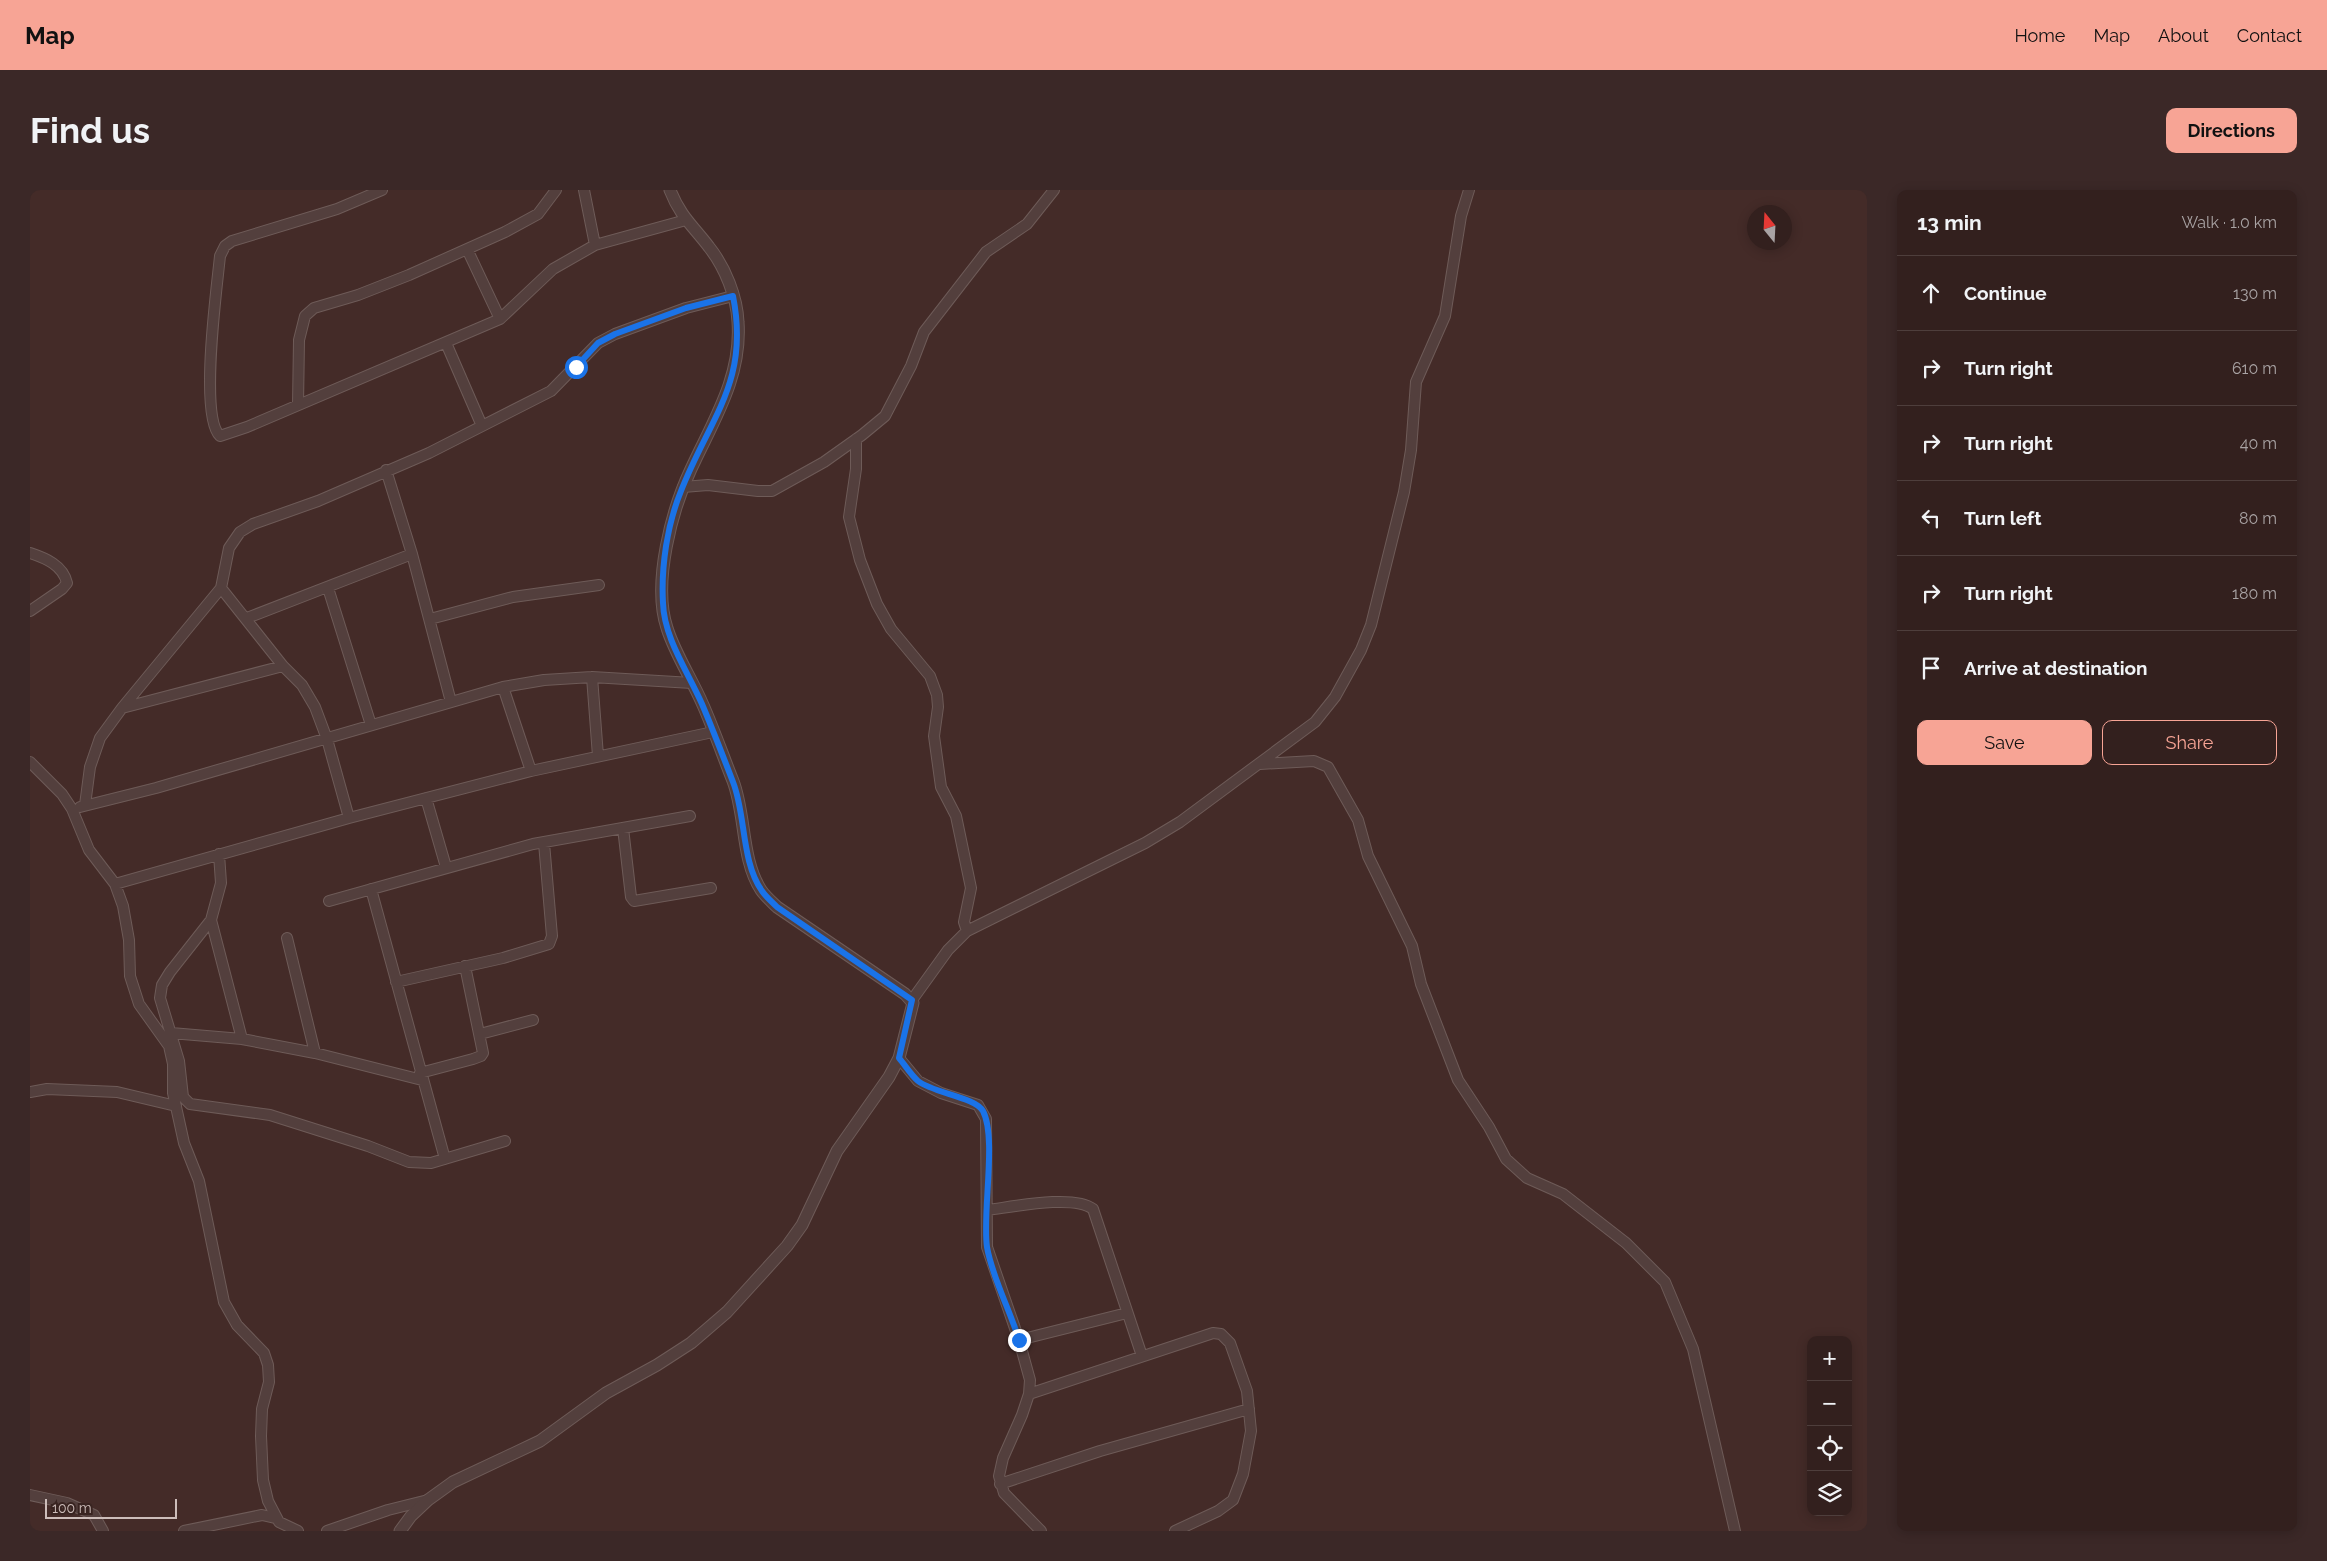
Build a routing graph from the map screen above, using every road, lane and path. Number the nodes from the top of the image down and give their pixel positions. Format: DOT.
graph roads {
  1 [pos="382,190"];
  2 [pos="556,190"];
  3 [pos="584,190"];
  4 [pos="670,190"];
  5 [pos="1054,190"];
  6 [pos="1469,190"];
  7 [pos="686,220"];
  8 [pos="595,245"];
  9 [pos="467,249"];
  10 [pos="733,296"];
  11 [pos="500,319"];
  12 [pos="446,344"];
  13 [pos="298,405"];
  14 [pos="482,426"];
  15 [pos="856,439"];
  16 [pos="386,470"];
  17 [pos="683,487"];
  18 [pos="30,553"];
  19 [pos="412,554"];
  20 [pos="599,585"];
  21 [pos="221,588"];
  22 [pos="328,588"];
  23 [pos="30,610"];
  24 [pos="247,618"];
  25 [pos="430,619"];
  26 [pos="283,666"];
  27 [pos="592,677"];
  28 [pos="692,683"];
  29 [pos="503,687"];
  30 [pos="451,702"];
  31 [pos="122,708"];
  32 [pos="371,725"];
  33 [pos="713,732"];
  34 [pos="327,739"];
  35 [pos="598,756"];
  36 [pos="30,762"];
  37 [pos="1260,764"];
  38 [pos="530,771"];
  39 [pos="426,798"];
  40 [pos="85,805"];
  41 [pos="72,809"];
  42 [pos="690,816"];
  43 [pos="350,818"];
  44 [pos="623,828"];
  45 [pos="544,843"];
  46 [pos="218,854"];
  47 [pos="446,867"];
  48 [pos="115,884"];
  49 [pos="711,888"];
  50 [pos="371,889"];
  51 [pos="329,900"];
  52 [pos="212,920"];
  53 [pos="967,931"];
  54 [pos="287,938"];
  55 [pos="465,966"];
  56 [pos="396,982"];
  57 [pos="912,1000"];
  58 [pos="533,1020"];
  59 [pos="171,1033"];
  60 [pos="480,1034"];
  61 [pos="242,1039"];
  62 [pos="315,1053"];
  63 [pos="899,1058"];
  64 [pos="421,1076"];
  65 [pos="30,1092"];
  66 [pos="176,1106"];
  67 [pos="505,1142"];
  68 [pos="445,1159"];
  69 [pos="988,1210"];
  70 [pos="1127,1313"];
  71 [pos="1019,1340"];
  72 [pos="1142,1356"];
  73 [pos="1029,1394"];
  74 [pos="1249,1409"];
  75 [pos="1000,1484"];
  76 [pos="30,1495"];
  77 [pos="428,1500"];
  78 [pos="275,1518"];
  79 [pos="235,1520"];
  80 [pos="103,1531"];
  81 [pos="184,1531"];
  82 [pos="231,1531"];
  83 [pos="298,1531"];
  84 [pos="327,1531"];
  85 [pos="400,1531"];
  86 [pos="1041,1531"];
  87 [pos="1175,1531"];
  88 [pos="1735,1531"];
  1 -- 13 [label="street"];
  2 -- 9 [label="street"];
  3 -- 8 [label="street"];
  4 -- 7 [label="street"];
  5 -- 15 [label="street"];
  6 -- 37 [label="street"];
  7 -- 8 [label="street"];
  7 -- 10 [label="street"];
  8 -- 11 [label="street"];
  9 -- 11 [label="street"];
  9 -- 13 [label="street"];
  10 -- 14 [label="street"];
  10 -- 17 [label="street"];
  11 -- 12 [label="street"];
  12 -- 13 [label="street"];
  12 -- 14 [label="street"];
  14 -- 16 [label="street"];
  15 -- 17 [label="street"];
  15 -- 53 [label="street"];
  16 -- 19 [label="street"];
  16 -- 21 [label="street"];
  17 -- 28 [label="street"];
  18 -- 23 [label="street"];
  19 -- 22 [label="street"];
  19 -- 25 [label="street"];
  20 -- 25 [label="street"];
  21 -- 24 [label="street"];
  21 -- 31 [label="street"];
  22 -- 24 [label="street"];
  22 -- 32 [label="street"];
  24 -- 26 [label="street"];
  25 -- 30 [label="street"];
  26 -- 31 [label="street"];
  26 -- 34 [label="street"];
  27 -- 28 [label="street"];
  27 -- 29 [label="street"];
  27 -- 35 [label="street"];
  28 -- 33 [label="street"];
  29 -- 30 [label="street"];
  29 -- 38 [label="street"];
  30 -- 32 [label="street"];
  31 -- 40 [label="street"];
  32 -- 34 [label="street"];
  33 -- 35 [label="street"];
  33 -- 57 [label="street"];
  34 -- 40 [label="street"];
  34 -- 43 [label="street"];
  35 -- 38 [label="street"];
  36 -- 41 [label="street"];
  37 -- 53 [label="street"];
  37 -- 88 [label="street"];
  38 -- 39 [label="street"];
  39 -- 43 [label="street"];
  39 -- 47 [label="street"];
  40 -- 41 [label="street"];
  41 -- 48 [label="street"];
  42 -- 44 [label="street"];
  43 -- 46 [label="street"];
  44 -- 45 [label="street"];
  44 -- 49 [label="street"];
  45 -- 47 [label="street"];
  45 -- 55 [label="street"];
  46 -- 48 [label="street"];
  46 -- 52 [label="street"];
  47 -- 50 [label="street"];
  48 -- 66 [label="street"];
  50 -- 51 [label="street"];
  50 -- 56 [label="street"];
  52 -- 59 [label="street"];
  52 -- 61 [label="street"];
  53 -- 57 [label="street"];
  54 -- 62 [label="street"];
  55 -- 56 [label="street"];
  55 -- 60 [label="street"];
  56 -- 64 [label="street"];
  57 -- 63 [label="street"];
  58 -- 60 [label="street"];
  59 -- 61 [label="street"];
  59 -- 68 [label="street"];
  60 -- 64 [label="street"];
  61 -- 62 [label="street"];
  62 -- 64 [label="street"];
  63 -- 69 [label="street"];
  63 -- 77 [label="street"];
  64 -- 68 [label="street"];
  65 -- 66 [label="street"];
  66 -- 78 [label="street"];
  67 -- 68 [label="street"];
  69 -- 70 [label="street"];
  69 -- 71 [label="street"];
  70 -- 71 [label="street"];
  70 -- 72 [label="street"];
  71 -- 73 [label="street"];
  72 -- 73 [label="street"];
  72 -- 74 [label="street"];
  73 -- 75 [label="street"];
  74 -- 75 [label="street"];
  74 -- 87 [label="street"];
  75 -- 86 [label="street"];
  76 -- 80 [label="street"];
  77 -- 84 [label="street"];
  77 -- 85 [label="street"];
  78 -- 79 [label="street"];
  78 -- 83 [label="street"];
  79 -- 81 [label="street"];
  79 -- 82 [label="street"];
}
